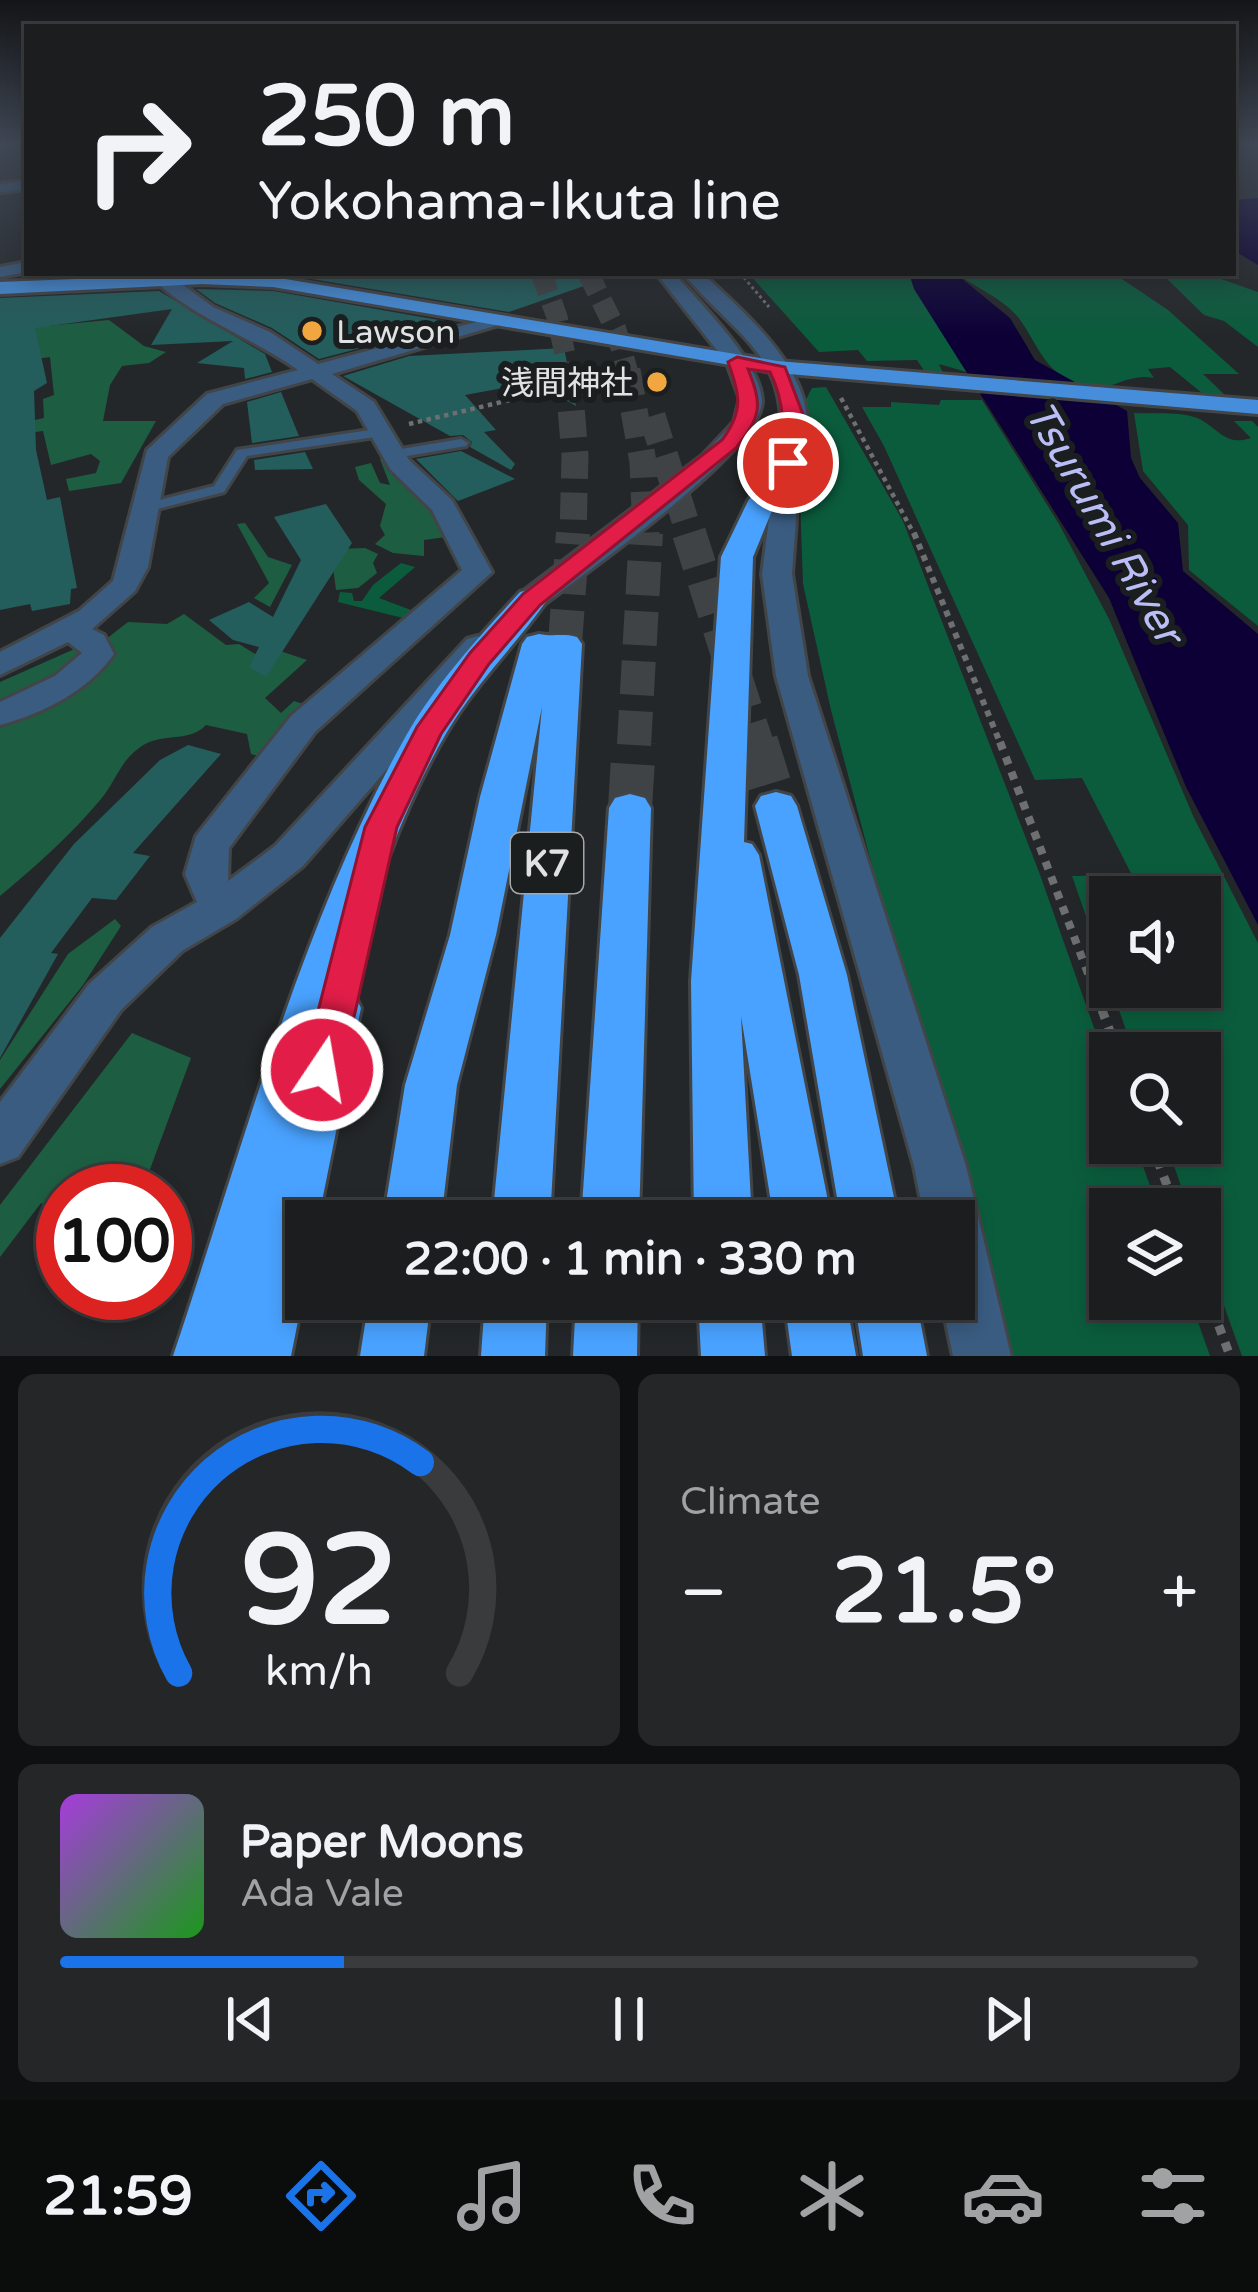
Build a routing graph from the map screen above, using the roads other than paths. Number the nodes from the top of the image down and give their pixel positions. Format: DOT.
graph roads {
  1 [pos="667,276"];
  2 [pos="695,276"];
  3 [pos="162,277"];
  4 [pos="0,288"];
  5 [pos="495,322"];
  6 [pos="737,362"];
  7 [pos="776,367"];
  8 [pos="311,370"];
  9 [pos="1258,407"];
  10 [pos="387,439"];
  11 [pos="461,443"];
  12 [pos="788,463"];
  13 [pos="145,508"];
  14 [pos="545,629"];
  15 [pos="68,630"];
  16 [pos="0,664"];
  17 [pos="0,714"];
  18 [pos="726,750"];
  19 [pos="776,806"];
  20 [pos="630,808"];
  21 [pos="381,827"];
  22 [pos="220,908"];
  23 [pos="0,1142"];
  24 [pos="415,1200"];
  25 [pos="522,1200"];
  26 [pos="611,1200"];
  27 [pos="722,1200"];
  28 [pos="799,1200"];
  29 [pos="867,1200"];
  30 [pos="947,1200"];
  31 [pos="397,1320"];
  32 [pos="515,1320"];
  33 [pos="606,1320"];
  34 [pos="731,1320"];
  35 [pos="818,1320"];
  36 [pos="889,1320"];
  37 [pos="974,1320"];
  38 [pos="206,1356"];
  39 [pos="259,1356"];
  40 [pos="392,1356"];
  41 [pos="513,1356"];
  42 [pos="605,1356"];
  43 [pos="734,1356"];
  44 [pos="824,1356"];
  45 [pos="895,1356"];
  46 [pos="982,1356"];
  1 -- 6 [label="street"];
  2 -- 7 [label="street"];
  3 -- 4 [label="main road"];
  3 -- 5 [label="main road"];
  3 -- 8 [label="street"];
  5 -- 6 [label="main road"];
  5 -- 8 [label="street"];
  6 -- 7 [label="main road"];
  6 -- 14 [label="street"];
  7 -- 9 [label="main road"];
  7 -- 12 [label="street"];
  8 -- 10 [label="street"];
  8 -- 13 [label="street"];
  10 -- 11 [label="lane"];
  10 -- 13 [label="lane"];
  10 -- 22 [label="street"];
  12 -- 18 [label="highway"];
  12 -- 30 [label="street"];
  13 -- 15 [label="street"];
  14 -- 21 [label="highway"];
  14 -- 22 [label="street"];
  14 -- 24 [label="highway"];
  14 -- 25 [label="highway, K7"];
  15 -- 16 [label="street"];
  15 -- 17 [label="street"];
  18 -- 27 [label="highway"];
  18 -- 28 [label="highway"];
  19 -- 29 [label="highway"];
  20 -- 26 [label="highway, K7"];
  21 -- 38 [label="highway"];
  21 -- 39 [label="highway"];
  22 -- 23 [label="street"];
  31 -- 40 [label="highway"];
  32 -- 41 [label="highway"];
  33 -- 42 [label="highway"];
  34 -- 43 [label="highway"];
  35 -- 44 [label="highway"];
  36 -- 45 [label="highway"];
  37 -- 46 [label="street"];
}
